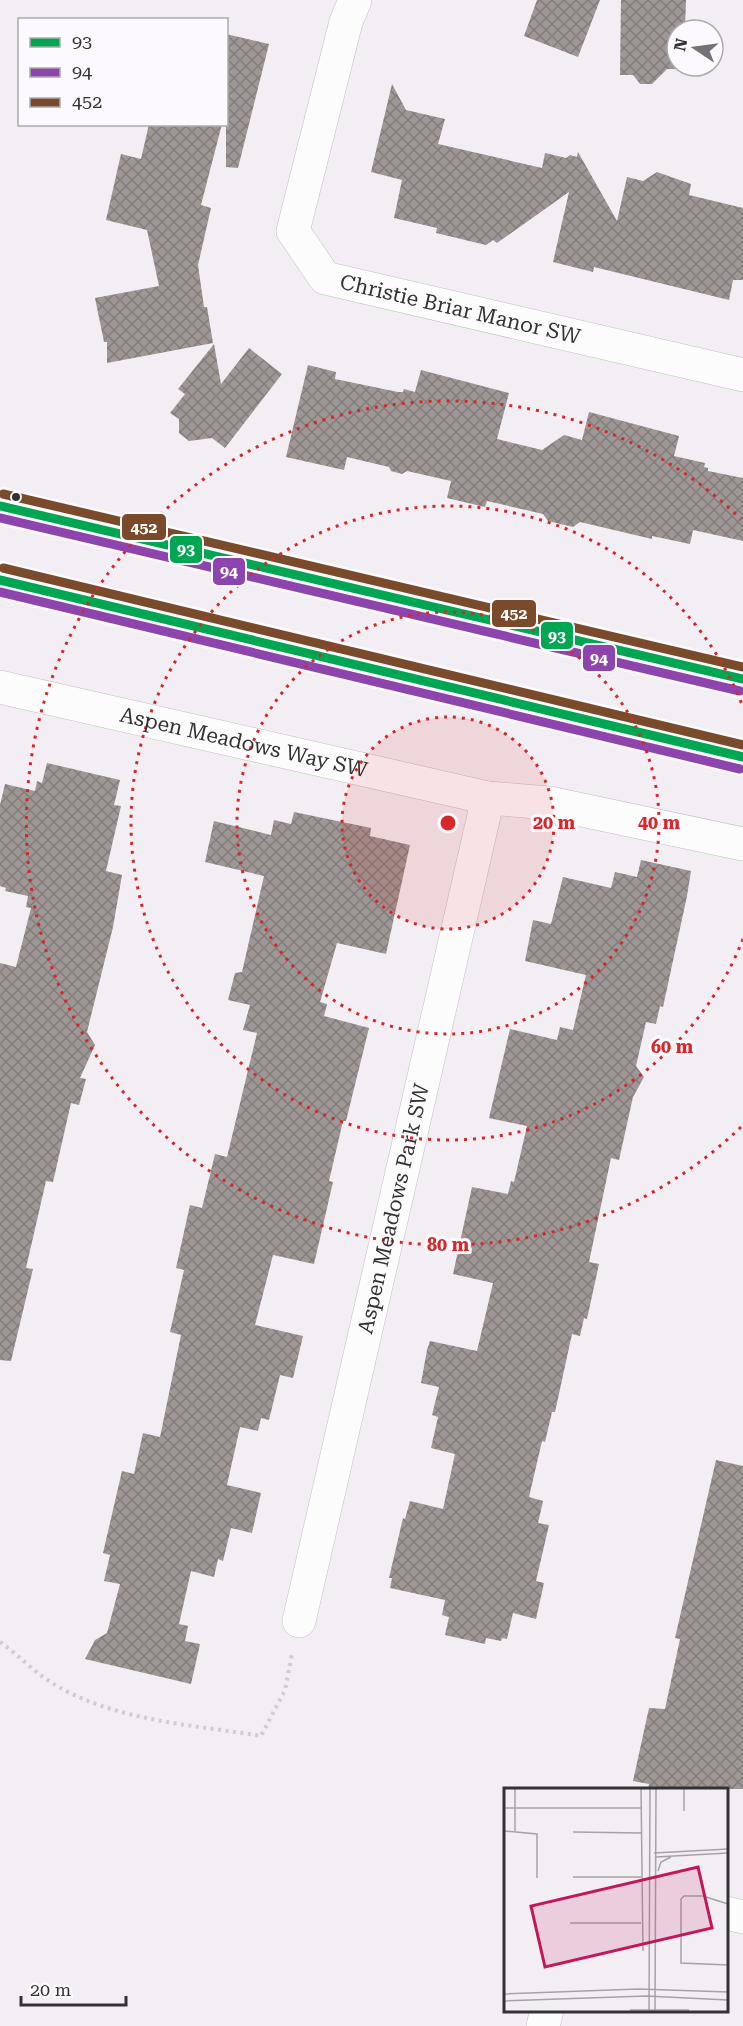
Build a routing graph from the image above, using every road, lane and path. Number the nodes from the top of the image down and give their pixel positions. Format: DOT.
graph roads {
  1 [pos="355,0"];
  2 [pos="743,375"];
  3 [pos="4,506"];
  4 [pos="0,580"];
  5 [pos="743,679"];
  6 [pos="0,687"];
  7 [pos="743,757"];
  8 [pos="488,798"];
  9 [pos="743,844"];
  10 [pos="299,1621"];
  11 [pos="0,1642"];
  12 [pos="728,1913"];
  13 [pos="743,1917"];
  14 [pos="547,2011"];
  15 [pos="543,2026"];
  1 -- 2 [label="street, Christie Briar Manor SW"];
  3 -- 5 [label="street"];
  4 -- 7 [label="street"];
  6 -- 8 [label="street, Aspen Meadows Way SW"];
  8 -- 9 [label="street, Aspen Meadows Way SW"];
  8 -- 10 [label="street, Aspen Meadows Park SW"];
  10 -- 11 [label="path"];
  12 -- 13 [label="street"];
  14 -- 15 [label="street"];
}
